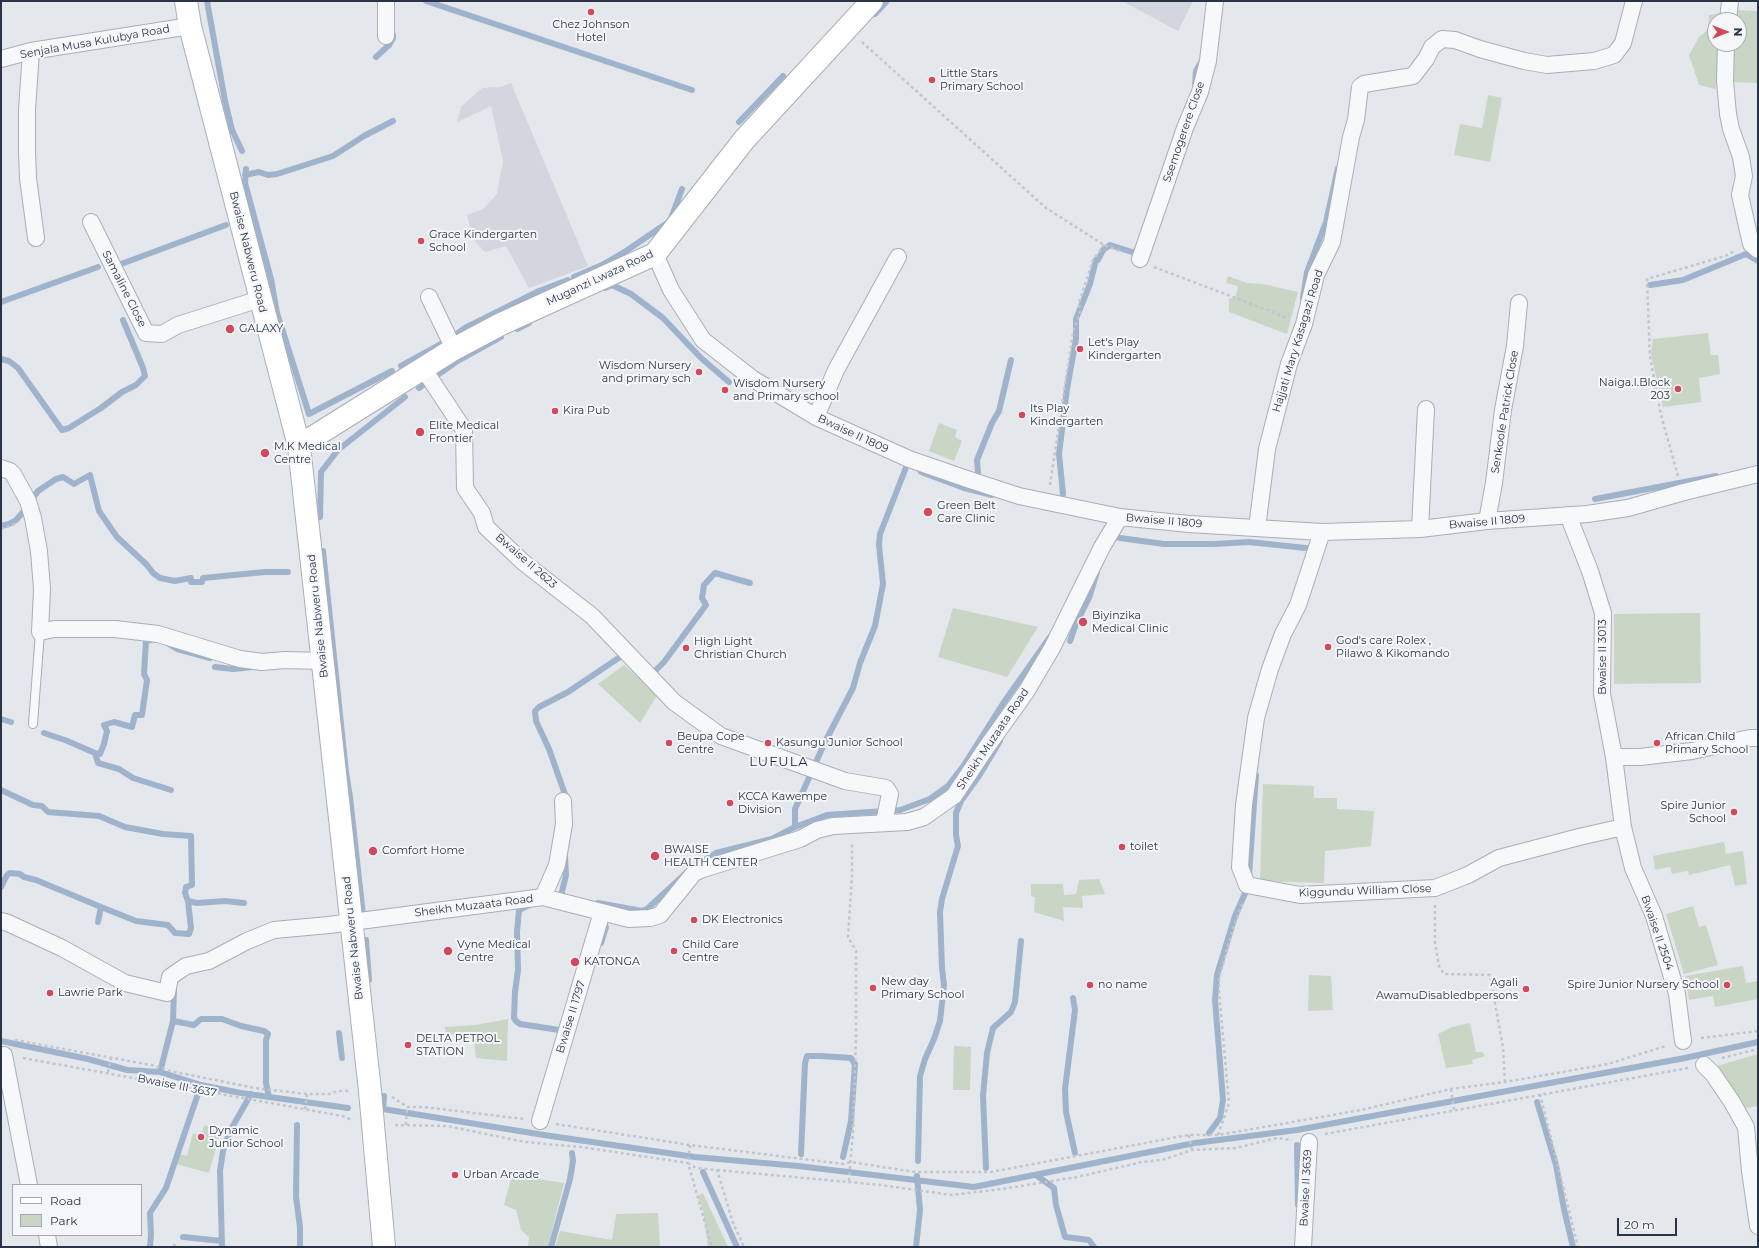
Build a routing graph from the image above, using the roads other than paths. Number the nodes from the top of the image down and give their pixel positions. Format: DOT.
graph roads {
  1 [pos="186,1"];
  2 [pos="386,1"];
  3 [pos="872,1"];
  4 [pos="1215,1"];
  5 [pos="1634,1"];
  6 [pos="1730,1"];
  7 [pos="1729,12"];
  8 [pos="190,26"];
  9 [pos="386,36"];
  10 [pos="31,51"];
  11 [pos="1726,52"];
  12 [pos="1,60"];
  13 [pos="91,222"];
  14 [pos="36,238"];
  15 [pos="1754,247"];
  16 [pos="655,254"];
  17 [pos="898,257"];
  18 [pos="1140,259"];
  19 [pos="429,297"];
  20 [pos="260,299"];
  21 [pos="1519,303"];
  22 [pos="454,348"];
  23 [pos="423,368"];
  24 [pos="1426,409"];
  25 [pos="816,417"];
  26 [pos="299,446"];
  27 [pos="1,468"];
  28 [pos="1758,474"];
  29 [pos="1568,515"];
  30 [pos="1120,517"];
  31 [pos="1487,521"];
  32 [pos="1257,528"];
  33 [pos="1420,529"];
  34 [pos="1322,532"];
  35 [pos="40,632"];
  36 [pos="323,661"];
  37 [pos="33,724"];
  38 [pos="1758,738"];
  39 [pos="1614,757"];
  40 [pos="563,801"];
  41 [pos="884,822"];
  42 [pos="1623,827"];
  43 [pos="542,897"];
  44 [pos="602,912"];
  45 [pos="1,921"];
  46 [pos="351,922"];
  47 [pos="1683,1041"];
  48 [pos="4,1054"];
  49 [pos="1704,1065"];
  50 [pos="540,1121"];
  51 [pos="1309,1142"];
  52 [pos="29,1184"];
  53 [pos="1758,1226"];
  54 [pos="47,1236"];
  55 [pos="383,1246"];
  56 [pos="49,1247"];
  57 [pos="1303,1247"];
  1 -- 8 [label="main road, Bwaise Nabweru Road"];
  2 -- 9 [label="street"];
  3 -- 16 [label="main road, Muganzi Lwaza Road"];
  4 -- 18 [label="street, Ssemogerere Close"];
  5 -- 32 [label="street, Hajjati Mary Kasagazi Road"];
  6 -- 7 [label="street"];
  8 -- 10 [label="street, Senjala Musa Kulubya Road"];
  8 -- 20 [label="main road, Bwaise Nabweru Road"];
  10 -- 12 [label="street, Senjala Musa Kulubya Road"];
  10 -- 14 [label="street"];
  11 -- 15 [label="street"];
  13 -- 20 [label="street, Samaline Close"];
  16 -- 22 [label="main road, Muganzi Lwaza Road"];
  16 -- 25 [label="street, Bwaise II 1809"];
  17 -- 25 [label="street"];
  19 -- 22 [label="street"];
  20 -- 26 [label="main road, Bwaise Nabweru Road"];
  21 -- 31 [label="street, Senkoole Patrick Close"];
  22 -- 23 [label="main road, Muganzi Lwaza Road"];
  23 -- 26 [label="main road, Muganzi Lwaza Road"];
  23 -- 41 [label="street, Bwaise II 2623"];
  24 -- 33 [label="street"];
  25 -- 30 [label="street, Bwaise II 1809"];
  26 -- 36 [label="main road, Bwaise Nabweru Road"];
  27 -- 35 [label="street"];
  28 -- 29 [label="street, Bwaise II 1809"];
  29 -- 31 [label="street, Bwaise II 1809"];
  29 -- 39 [label="street, Bwaise II 3013"];
  30 -- 32 [label="street, Bwaise II 1809"];
  30 -- 41 [label="street, Sheikh Muzaata Road"];
  31 -- 33 [label="street, Bwaise II 1809"];
  32 -- 34 [label="street, Bwaise II 1809"];
  33 -- 34 [label="street, Bwaise II 1809"];
  34 -- 42 [label="street, Kiggundu William Close"];
  35 -- 36 [label="street"];
  35 -- 37 [label="lane"];
  36 -- 46 [label="main road, Bwaise Nabweru Road"];
  38 -- 39 [label="street"];
  39 -- 42 [label="street, Bwaise II 3013"];
  40 -- 43 [label="street"];
  41 -- 44 [label="street, Sheikh Muzaata Road"];
  42 -- 47 [label="street, Bwaise II 2504"];
  43 -- 44 [label="street, Sheikh Muzaata Road"];
  43 -- 46 [label="street, Sheikh Muzaata Road"];
  44 -- 50 [label="street, Bwaise II 1797"];
  45 -- 46 [label="street, Sheikh Muzaata Road"];
  46 -- 55 [label="main road, Bwaise Nabweru Road"];
  48 -- 52 [label="street"];
  49 -- 53 [label="street"];
  51 -- 57 [label="street, Bwaise II 3639"];
  54 -- 56 [label="street"];
}
